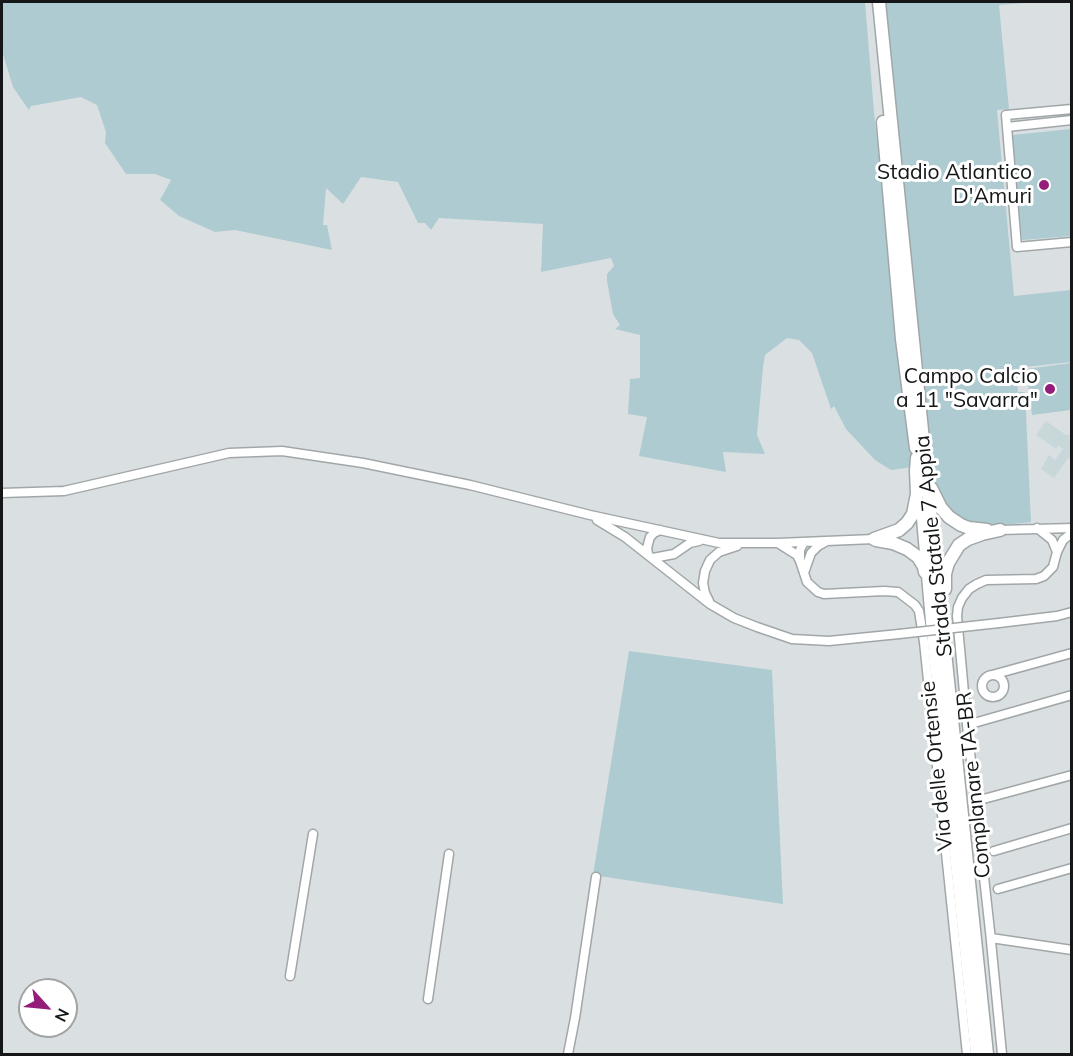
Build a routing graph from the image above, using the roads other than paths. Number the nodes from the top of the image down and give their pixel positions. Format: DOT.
graph roads {
  1 [pos="870,2"];
  2 [pos="879,2"];
  3 [pos="1071,110"];
  4 [pos="1071,120"];
  5 [pos="1007,127"];
  6 [pos="1071,242"];
  7 [pos="917,458"];
  8 [pos="927,480"];
  9 [pos="2,493"];
  10 [pos="590,515"];
  11 [pos="1057,527"];
  12 [pos="1036,528"];
  13 [pos="1071,528"];
  14 [pos="661,530"];
  15 [pos="1000,530"];
  16 [pos="1071,533"];
  17 [pos="874,539"];
  18 [pos="703,540"];
  19 [pos="828,541"];
  20 [pos="804,542"];
  21 [pos="778,543"];
  22 [pos="743,544"];
  23 [pos="1057,546"];
  24 [pos="650,556"];
  25 [pos="803,562"];
  26 [pos="931,602"];
  27 [pos="711,604"];
  28 [pos="1071,612"];
  29 [pos="942,620"];
  30 [pos="1071,652"];
  31 [pos="992,675"];
  32 [pos="1071,695"];
  33 [pos="967,725"];
  34 [pos="1071,775"];
  35 [pos="976,801"];
  36 [pos="1071,828"];
  37 [pos="313,834"];
  38 [pos="994,851"];
  39 [pos="449,854"];
  40 [pos="1071,868"];
  41 [pos="596,877"];
  42 [pos="998,889"];
  43 [pos="991,938"];
  44 [pos="1071,950"];
  45 [pos="290,976"];
  46 [pos="428,999"];
  47 [pos="568,1054"];
  48 [pos="967,1054"];
  49 [pos="977,1054"];
  50 [pos="987,1054"];
  51 [pos="1002,1054"];
  1 -- 7 [label="highway, Strada Statale 7 Appia"];
  2 -- 8 [label="highway, Strada Statale 7 Appia"];
  3 -- 5 [label="street"];
  4 -- 5 [label="street"];
  5 -- 6 [label="street"];
  7 -- 17 [label="highway"];
  7 -- 26 [label="highway, Strada Statale 7 Appia"];
  8 -- 15 [label="highway"];
  8 -- 29 [label="highway, Strada Statale 7 Appia"];
  9 -- 10 [label="street"];
  10 -- 14 [label="street"];
  10 -- 24 [label="street"];
  11 -- 12 [label="street"];
  11 -- 13 [label="street"];
  11 -- 23 [label="street"];
  12 -- 15 [label="street"];
  12 -- 23 [label="street"];
  14 -- 18 [label="street"];
  14 -- 24 [label="street"];
  15 -- 29 [label="highway"];
  16 -- 23 [label="street"];
  17 -- 19 [label="street"];
  17 -- 26 [label="highway"];
  18 -- 22 [label="street"];
  18 -- 24 [label="street"];
  19 -- 20 [label="street"];
  19 -- 25 [label="street"];
  20 -- 21 [label="street"];
  20 -- 25 [label="street"];
  21 -- 22 [label="street"];
  21 -- 25 [label="street"];
  22 -- 27 [label="street"];
  23 -- 33 [label="street, Complanare TA-BR"];
  24 -- 27 [label="street"];
  25 -- 48 [label="street, Via delle Ortensie"];
  26 -- 49 [label="highway, Strada Statale 7 Appia"];
  27 -- 28 [label="street, bridge"];
  29 -- 50 [label="highway, Strada Statale 7 Appia"];
  30 -- 31 [label="street"];
  32 -- 33 [label="street"];
  33 -- 35 [label="street, Complanare TA-BR"];
  34 -- 35 [label="street"];
  35 -- 43 [label="street, Complanare TA-BR"];
  36 -- 38 [label="street"];
  37 -- 45 [label="street"];
  39 -- 46 [label="street"];
  40 -- 42 [label="street"];
  41 -- 47 [label="street"];
  43 -- 44 [label="street"];
  43 -- 51 [label="street, Complanare TA-BR"];
}
